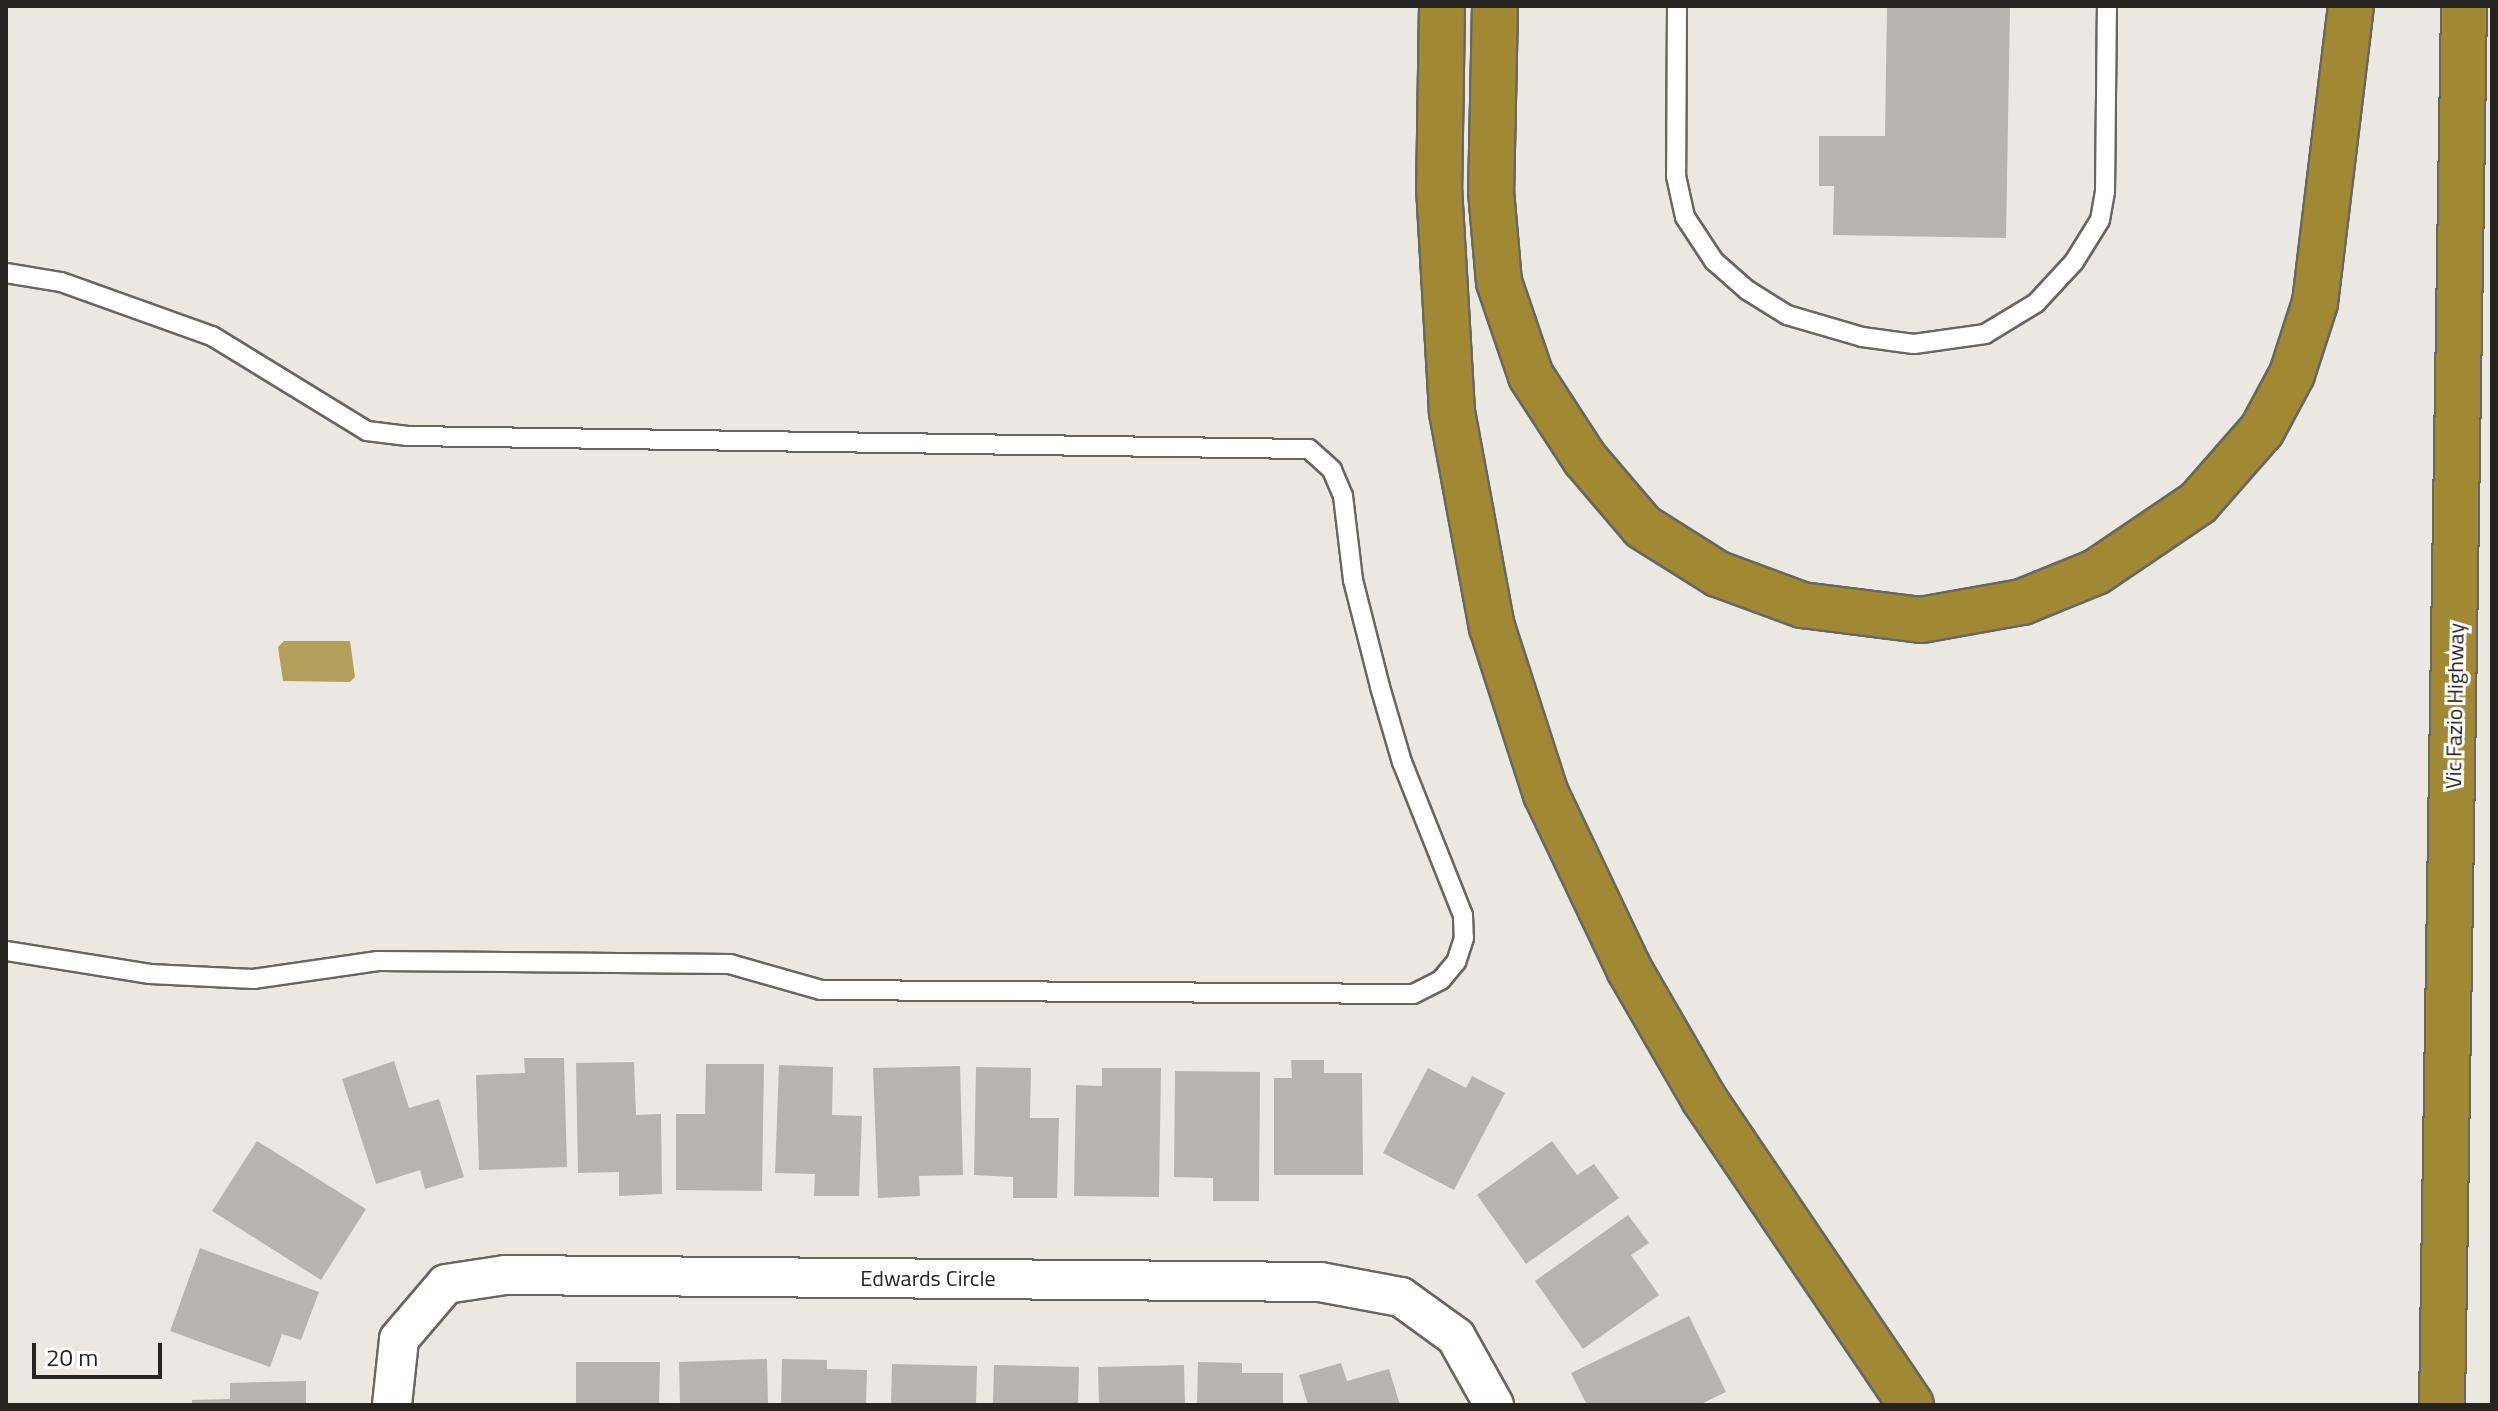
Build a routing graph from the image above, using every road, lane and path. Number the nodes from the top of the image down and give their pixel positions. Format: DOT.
graph roads {
  1 [pos="1442,6"];
  2 [pos="1495,6"];
  3 [pos="1677,6"];
  4 [pos="2107,6"];
  5 [pos="2351,6"];
  6 [pos="2464,6"];
  7 [pos="6,273"];
  8 [pos="6,951"];
  9 [pos="392,1405"];
  10 [pos="1494,1405"];
  11 [pos="1911,1405"];
  12 [pos="2442,1405"];
  1 -- 11 [label="highway"];
  2 -- 5 [label="highway"];
  3 -- 4 [label="lane"];
  6 -- 12 [label="highway, Vic Fazio Highway"];
  7 -- 8 [label="lane"];
  9 -- 10 [label="street, Edwards Circle"];
}
